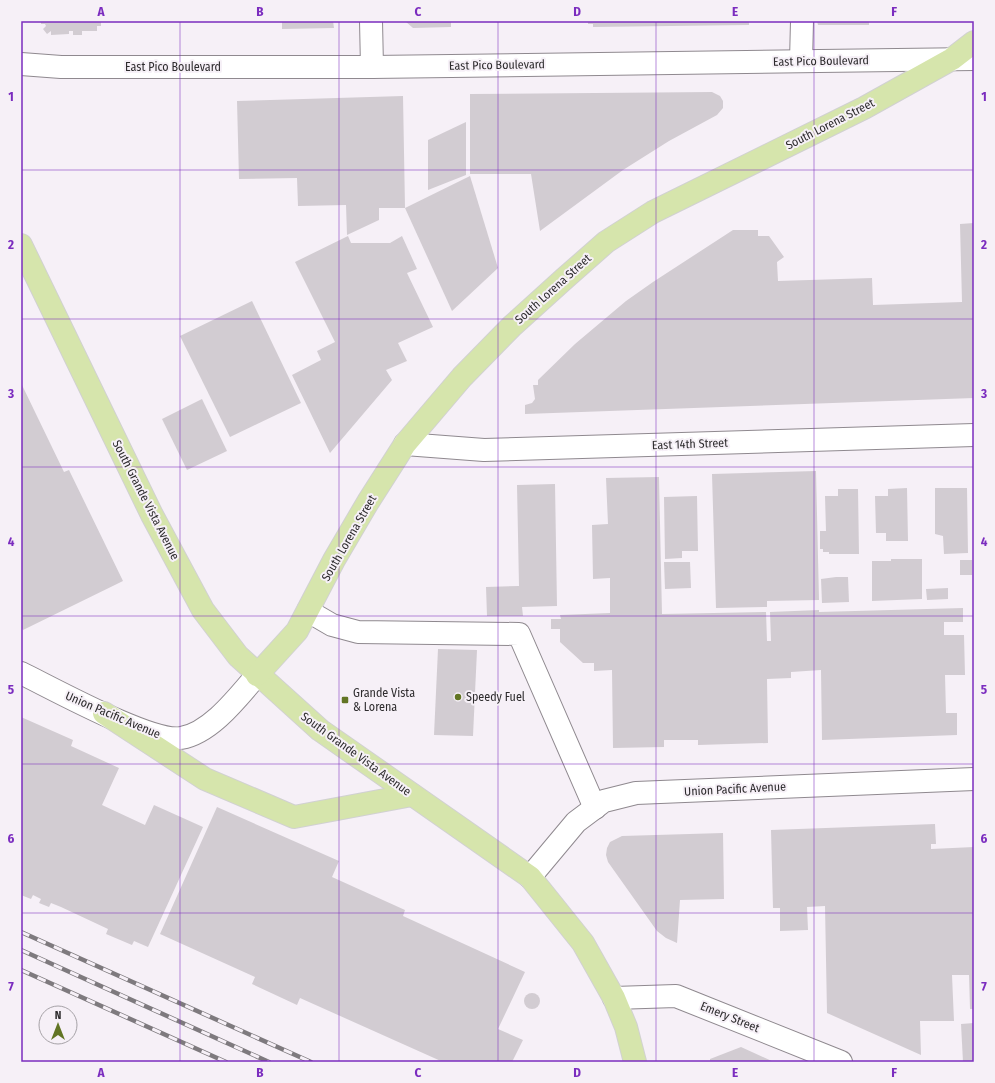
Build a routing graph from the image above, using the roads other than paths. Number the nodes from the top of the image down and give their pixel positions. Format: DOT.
graph roads {
  1 [pos="371,21"];
  2 [pos="802,21"];
  3 [pos="974,42"];
  4 [pos="952,59"];
  5 [pos="974,59"];
  6 [pos="801,61"];
  7 [pos="21,64"];
  8 [pos="372,67"];
  9 [pos="21,245"];
  10 [pos="974,436"];
  11 [pos="406,444"];
  12 [pos="308,611"];
  13 [pos="21,673"];
  14 [pos="257,675"];
  15 [pos="104,713"];
  16 [pos="974,779"];
  17 [pos="412,795"];
  18 [pos="595,808"];
  19 [pos="530,878"];
  20 [pos="614,998"];
  21 [pos="635,1062"];
  22 [pos="841,1062"];
  1 -- 8 [label="street"];
  2 -- 6 [label="street"];
  3 -- 4 [label="main road, South Lorena Street"];
  4 -- 5 [label="street, East Pico Boulevard"];
  4 -- 6 [label="street, East Pico Boulevard"];
  4 -- 11 [label="main road, South Lorena Street"];
  6 -- 8 [label="street, East Pico Boulevard"];
  7 -- 8 [label="street, East Pico Boulevard"];
  9 -- 14 [label="main road, South Grande Vista Avenue"];
  10 -- 11 [label="street, East 14th Street"];
  11 -- 12 [label="main road, South Lorena Street"];
  12 -- 14 [label="main road, South Lorena Street"];
  12 -- 18 [label="street"];
  13 -- 15 [label="street, Union Pacific Avenue"];
  14 -- 15 [label="street, Union Pacific Avenue"];
  14 -- 17 [label="main road, South Grande Vista Avenue"];
  15 -- 17 [label="main road"];
  16 -- 18 [label="street, Union Pacific Avenue"];
  17 -- 19 [label="main road, South Grande Vista Avenue"];
  18 -- 19 [label="street, Union Pacific Avenue"];
  19 -- 20 [label="main road, South Grande Vista Avenue"];
  20 -- 21 [label="main road, South Grande Vista Avenue"];
  20 -- 22 [label="street, Emery Street"];
}
